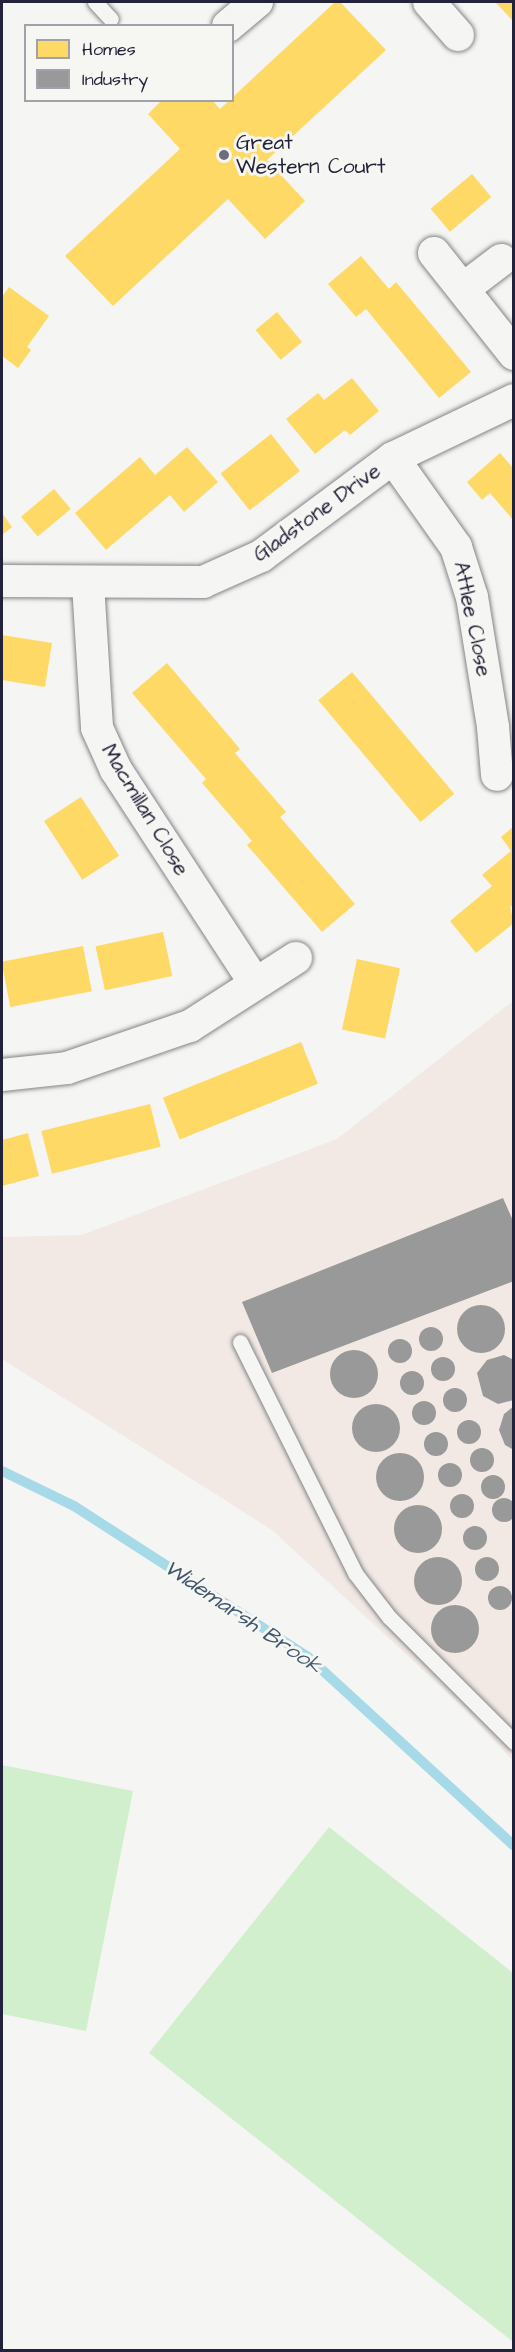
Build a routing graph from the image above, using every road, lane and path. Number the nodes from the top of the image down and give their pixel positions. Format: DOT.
graph roads {
  1 [pos="95,2"];
  2 [pos="257,2"];
  3 [pos="429,2"];
  4 [pos="111,19"];
  5 [pos="230,24"];
  6 [pos="458,35"];
  7 [pos="434,253"];
  8 [pos="501,260"];
  9 [pos="463,289"];
  10 [pos="513,354"];
  11 [pos="513,400"];
  12 [pos="393,458"];
  13 [pos="2,581"];
  14 [pos="88,584"];
  15 [pos="503,723"];
  16 [pos="497,775"];
  17 [pos="296,958"];
  18 [pos="254,982"];
  19 [pos="2,1075"];
  20 [pos="240,1342"];
  21 [pos="513,1742"];
  1 -- 4 [label="lane"];
  2 -- 5 [label="street"];
  3 -- 6 [label="street"];
  7 -- 9 [label="street"];
  8 -- 9 [label="street"];
  9 -- 10 [label="street"];
  11 -- 12 [label="street, Gladstone Drive"];
  12 -- 14 [label="street, Gladstone Drive"];
  12 -- 15 [label="street, Attlee Close"];
  13 -- 14 [label="street, Gladstone Drive"];
  14 -- 18 [label="street, Macmillan Close"];
  15 -- 16 [label="street, Attlee Close"];
  17 -- 18 [label="street"];
  18 -- 19 [label="street"];
  20 -- 21 [label="lane"];
}
